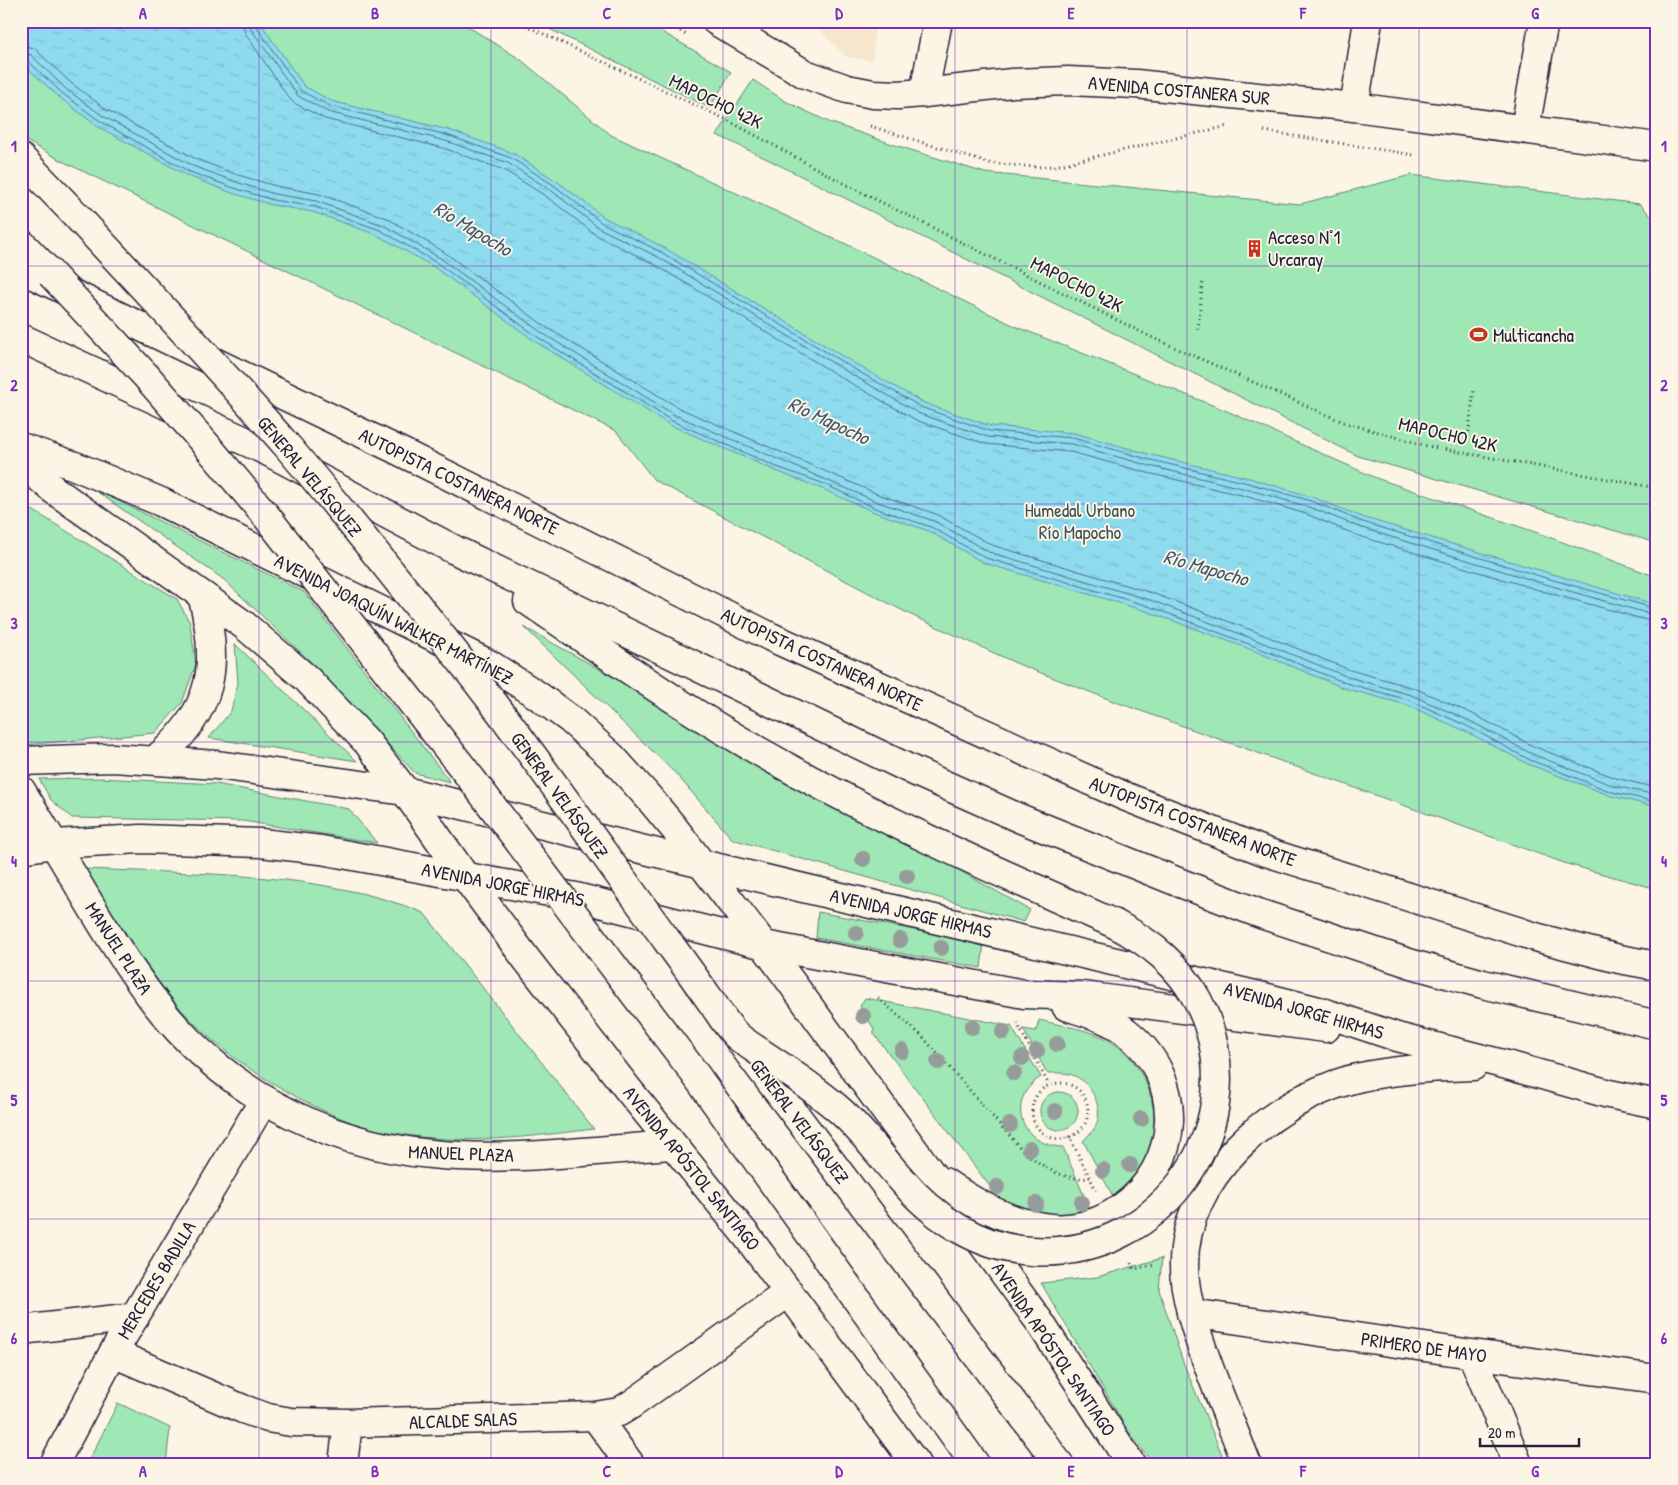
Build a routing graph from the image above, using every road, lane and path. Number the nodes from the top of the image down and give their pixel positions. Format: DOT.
graph roads {
  1 [pos="516,21"];
  2 [pos="663,21"];
  3 [pos="716,21"];
  4 [pos="747,21"];
  5 [pos="938,21"];
  6 [pos="1368,21"];
  7 [pos="1544,21"];
  8 [pos="694,40"];
  9 [pos="785,62"];
  10 [pos="924,94"];
  11 [pos="1354,106"];
  12 [pos="861,124"];
  13 [pos="1231,126"];
  14 [pos="1525,129"];
  15 [pos="1260,130"];
  16 [pos="1657,147"];
  17 [pos="1414,155"];
  18 [pos="21,158"];
  19 [pos="21,243"];
  20 [pos="21,269"];
  21 [pos="1203,280"];
  22 [pos="1198,329"];
  23 [pos="21,338"];
  24 [pos="1474,390"];
  25 [pos="1468,436"];
  26 [pos="21,447"];
  27 [pos="21,462"];
  28 [pos="1657,488"];
  29 [pos="455,550"];
  30 [pos="202,595"];
  31 [pos="155,760"];
  32 [pos="21,761"];
  33 [pos="21,790"];
  34 [pos="405,791"];
  35 [pos="54,844"];
  36 [pos="21,849"];
  37 [pos="702,864"];
  38 [pos="464,875"];
  39 [pos="764,945"];
  40 [pos="1657,966"];
  41 [pos="873,993"];
  42 [pos="1024,994"];
  43 [pos="1657,1025"];
  44 [pos="735,1034"];
  45 [pos="1397,1037"];
  46 [pos="1507,1065"];
  47 [pos="1049,1085"];
  48 [pos="264,1100"];
  49 [pos="1657,1104"];
  50 [pos="673,1145"];
  51 [pos="931,1172"];
  52 [pos="1090,1178"];
  53 [pos="789,1292"];
  54 [pos="1191,1313"];
  55 [pos="135,1317"];
  56 [pos="21,1330"];
  57 [pos="112,1353"];
  58 [pos="1472,1354"];
  59 [pos="1657,1379"];
  60 [pos="595,1416"];
  61 [pos="348,1423"];
  62 [pos="54,1464"];
  63 [pos="343,1464"];
  64 [pos="630,1464"];
  65 [pos="916,1464"];
  66 [pos="975,1464"];
  67 [pos="1059,1464"];
  68 [pos="1131,1464"];
  69 [pos="1247,1464"];
  70 [pos="1518,1464"];
  1 -- 28 [label="path, MAPOCHO 42K"];
  2 -- 8 [label="path"];
  3 -- 9 [label="main road, AVENIDA COSTANERA SUR"];
  4 -- 9 [label="main road"];
  5 -- 10 [label="main road"];
  6 -- 11 [label="main road"];
  7 -- 14 [label="main road"];
  9 -- 10 [label="main road, AVENIDA COSTANERA SUR"];
  10 -- 11 [label="main road, AVENIDA COSTANERA SUR"];
  11 -- 14 [label="main road, AVENIDA COSTANERA SUR"];
  12 -- 13 [label="path"];
  14 -- 16 [label="main road, AVENIDA COSTANERA SUR"];
  15 -- 17 [label="path"];
  18 -- 44 [label="main road, GENERAL VELÁSQUEZ, bridge"];
  19 -- 66 [label="main road, bridge"];
  20 -- 40 [label="main road, AUTOPISTA COSTANERA NORTE"];
  21 -- 22 [label="path"];
  23 -- 29 [label="main road"];
  24 -- 25 [label="path"];
  26 -- 37 [label="main road, AVENIDA JOAQUÍN WALKER MARTÍNEZ"];
  27 -- 30 [label="main road"];
  29 -- 43 [label="main road"];
  29 -- 44 [label="main road, bridge"];
  30 -- 31 [label="main road"];
  30 -- 34 [label="main road"];
  31 -- 32 [label="main road, AVENIDA JORGE HIRMAS"];
  31 -- 34 [label="main road, AVENIDA JORGE HIRMAS"];
  33 -- 35 [label="main road, MANUEL PLAZA"];
  34 -- 37 [label="main road, AVENIDA JORGE HIRMAS"];
  34 -- 38 [label="main road"];
  35 -- 36 [label="main road, AVENIDA JORGE HIRMAS"];
  35 -- 38 [label="main road, AVENIDA JORGE HIRMAS"];
  35 -- 48 [label="main road, MANUEL PLAZA"];
  37 -- 39 [label="main road, AVENIDA JOAQUÍN WALKER MARTÍNEZ"];
  37 -- 45 [label="main road, AVENIDA JORGE HIRMAS"];
  38 -- 39 [label="main road, AVENIDA JORGE HIRMAS"];
  38 -- 50 [label="main road, AVENIDA APÓSTOL SANTIAGO"];
  39 -- 42 [label="main road, AVENIDA JORGE HIRMAS"];
  39 -- 51 [label="main road, AVENIDA APÓSTOL SANTIAGO"];
  41 -- 52 [label="path"];
  42 -- 45 [label="main road, AVENIDA JORGE HIRMAS"];
  42 -- 47 [label="path"];
  42 -- 51 [label="main road"];
  44 -- 67 [label="main road, GENERAL VELÁSQUEZ"];
  45 -- 46 [label="main road"];
  46 -- 49 [label="main road"];
  46 -- 54 [label="main road"];
  47 -- 47 [label="path"];
  48 -- 50 [label="main road, MANUEL PLAZA"];
  48 -- 55 [label="main road, MERCEDES BADILLA"];
  50 -- 53 [label="main road, AVENIDA APÓSTOL SANTIAGO"];
  51 -- 68 [label="main road, AVENIDA APÓSTOL SANTIAGO"];
  53 -- 60 [label="main road, ALCALDE SALAS"];
  53 -- 65 [label="main road, AVENIDA APÓSTOL SANTIAGO"];
  54 -- 58 [label="main road, PRIMERO DE MAYO"];
  54 -- 69 [label="main road"];
  55 -- 56 [label="main road"];
  55 -- 57 [label="main road, MERCEDES BADILLA"];
  57 -- 61 [label="main road, ALCALDE SALAS"];
  57 -- 62 [label="main road, MERCEDES BADILLA"];
  58 -- 59 [label="main road, PRIMERO DE MAYO"];
  58 -- 70 [label="main road"];
  60 -- 61 [label="main road, ALCALDE SALAS"];
  60 -- 64 [label="main road"];
  61 -- 63 [label="main road"];
}
